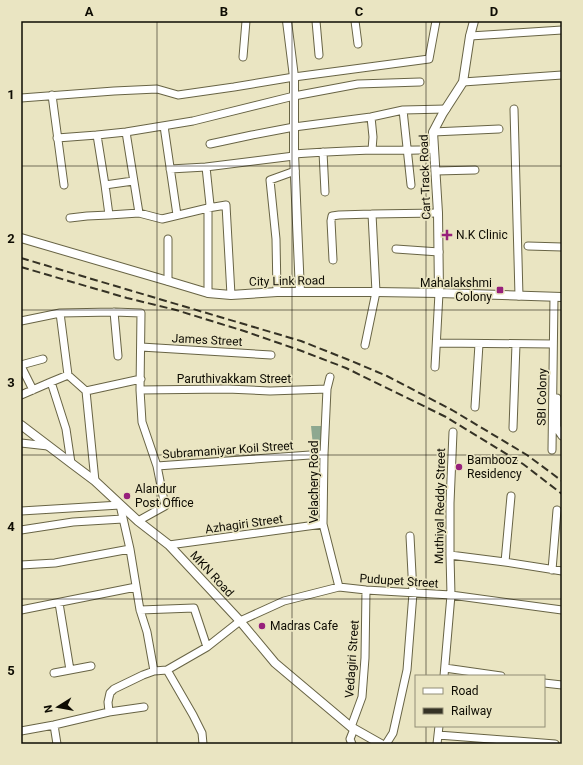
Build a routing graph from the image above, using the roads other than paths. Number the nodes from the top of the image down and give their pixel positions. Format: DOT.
graph roads {
  1 [pos="246,21"];
  2 [pos="288,21"];
  3 [pos="316,21"];
  4 [pos="355,21"];
  5 [pos="436,21"];
  6 [pos="474,21"];
  7 [pos="562,30"];
  8 [pos="470,36"];
  9 [pos="358,44"];
  10 [pos="319,55"];
  11 [pos="243,57"];
  12 [pos="562,75"];
  13 [pos="294,76"];
  14 [pos="420,82"];
  15 [pos="463,82"];
  16 [pos="52,95"];
  17 [pos="294,96"];
  18 [pos="21,98"];
  19 [pos="446,109"];
  20 [pos="514,109"];
  21 [pos="403,110"];
  22 [pos="371,117"];
  23 [pos="164,126"];
  24 [pos="294,127"];
  25 [pos="498,129"];
  26 [pos="126,132"];
  27 [pos="433,132"];
  28 [pos="97,136"];
  29 [pos="58,138"];
  30 [pos="210,144"];
  31 [pos="434,149"];
  32 [pos="372,150"];
  33 [pos="408,151"];
  34 [pos="323,152"];
  35 [pos="294,155"];
  36 [pos="206,167"];
  37 [pos="170,170"];
  38 [pos="475,170"];
  39 [pos="295,171"];
  40 [pos="436,171"];
  41 [pos="134,181"];
  42 [pos="64,185"];
  43 [pos="105,185"];
  44 [pos="411,185"];
  45 [pos="325,192"];
  46 [pos="208,208"];
  47 [pos="139,212"];
  48 [pos="438,213"];
  49 [pos="372,214"];
  50 [pos="177,215"];
  51 [pos="109,216"];
  52 [pos="70,218"];
  53 [pos="21,238"];
  54 [pos="168,239"];
  55 [pos="528,246"];
  56 [pos="562,247"];
  57 [pos="396,249"];
  58 [pos="439,252"];
  59 [pos="333,260"];
  60 [pos="168,281"];
  61 [pos="277,292"];
  62 [pos="300,292"];
  63 [pos="376,292"];
  64 [pos="208,293"];
  65 [pos="439,293"];
  66 [pos="231,295"];
  67 [pos="519,296"];
  68 [pos="558,297"];
  69 [pos="562,309"];
  70 [pos="114,312"];
  71 [pos="60,313"];
  72 [pos="21,321"];
  73 [pos="436,343"];
  74 [pos="479,344"];
  75 [pos="516,344"];
  76 [pos="553,344"];
  77 [pos="365,345"];
  78 [pos="141,348"];
  79 [pos="271,355"];
  80 [pos="118,356"];
  81 [pos="42,359"];
  82 [pos="21,365"];
  83 [pos="435,367"];
  84 [pos="68,376"];
  85 [pos="330,377"];
  86 [pos="141,379"];
  87 [pos="51,382"];
  88 [pos="327,389"];
  89 [pos="33,390"];
  90 [pos="140,390"];
  91 [pos="86,391"];
  92 [pos="21,395"];
  93 [pos="475,407"];
  94 [pos="21,425"];
  95 [pos="513,428"];
  96 [pos="453,432"];
  97 [pos="562,436"];
  98 [pos="21,443"];
  99 [pos="48,446"];
  100 [pos="552,450"];
  101 [pos="324,454"];
  102 [pos="71,463"];
  103 [pos="157,466"];
  104 [pos="95,481"];
  105 [pos="510,496"];
  106 [pos="120,505"];
  107 [pos="557,510"];
  108 [pos="21,511"];
  109 [pos="123,519"];
  110 [pos="138,522"];
  111 [pos="323,524"];
  112 [pos="21,530"];
  113 [pos="410,536"];
  114 [pos="169,545"];
  115 [pos="130,549"];
  116 [pos="450,555"];
  117 [pos="505,562"];
  118 [pos="21,565"];
  119 [pos="552,570"];
  120 [pos="562,571"];
  121 [pos="136,587"];
  122 [pos="339,587"];
  123 [pos="366,590"];
  124 [pos="413,593"];
  125 [pos="451,595"];
  126 [pos="59,603"];
  127 [pos="21,610"];
  128 [pos="140,610"];
  129 [pos="562,610"];
  130 [pos="240,621"];
  131 [pos="207,647"];
  132 [pos="91,666"];
  133 [pos="445,668"];
  134 [pos="70,670"];
  135 [pos="167,670"];
  136 [pos="154,671"];
  137 [pos="54,673"];
  138 [pos="444,675"];
  139 [pos="494,675"];
  140 [pos="545,682"];
  141 [pos="562,685"];
  142 [pos="144,707"];
  143 [pos="109,712"];
  144 [pos="54,725"];
  145 [pos="439,727"];
  146 [pos="353,728"];
  147 [pos="21,731"];
  148 [pos="438,735"];
  149 [pos="57,744"];
  150 [pos="203,744"];
  151 [pos="352,744"];
  152 [pos="381,744"];
  153 [pos="386,744"];
  154 [pos="437,744"];
  155 [pos="555,744"];
  1 -- 11 [label="street"];
  2 -- 13 [label="street"];
  3 -- 10 [label="street"];
  4 -- 9 [label="street"];
  5 -- 13 [label="street"];
  6 -- 8 [label="street, Cart Track Road"];
  7 -- 8 [label="street"];
  8 -- 15 [label="street, Cart Track Road"];
  12 -- 15 [label="street"];
  13 -- 16 [label="street"];
  13 -- 17 [label="street"];
  14 -- 17 [label="street"];
  15 -- 19 [label="street, Cart Track Road"];
  16 -- 18 [label="street"];
  16 -- 29 [label="street"];
  17 -- 23 [label="street"];
  17 -- 24 [label="street"];
  19 -- 21 [label="street"];
  19 -- 27 [label="street, Cart Track Road"];
  20 -- 67 [label="street"];
  21 -- 22 [label="street"];
  21 -- 33 [label="street"];
  22 -- 24 [label="street"];
  22 -- 32 [label="street"];
  23 -- 26 [label="street"];
  23 -- 37 [label="street"];
  24 -- 30 [label="street"];
  24 -- 35 [label="street"];
  25 -- 27 [label="street"];
  26 -- 28 [label="street"];
  26 -- 41 [label="street"];
  27 -- 31 [label="street, Cart Track Road"];
  28 -- 29 [label="street"];
  28 -- 43 [label="street"];
  29 -- 42 [label="street"];
  31 -- 33 [label="street"];
  31 -- 40 [label="street, Cart Track Road"];
  32 -- 33 [label="street"];
  32 -- 34 [label="street"];
  33 -- 44 [label="street"];
  34 -- 35 [label="street"];
  34 -- 45 [label="street"];
  35 -- 36 [label="street"];
  35 -- 39 [label="street"];
  36 -- 37 [label="street"];
  36 -- 46 [label="street"];
  37 -- 50 [label="street"];
  38 -- 40 [label="street"];
  39 -- 61 [label="street"];
  39 -- 62 [label="street"];
  40 -- 48 [label="street, Cart Track Road"];
  41 -- 43 [label="street"];
  41 -- 47 [label="street"];
  43 -- 51 [label="street"];
  46 -- 50 [label="street"];
  46 -- 64 [label="street"];
  46 -- 66 [label="street"];
  47 -- 50 [label="street"];
  47 -- 51 [label="street"];
  48 -- 49 [label="street"];
  48 -- 58 [label="street, Cart Track Road"];
  49 -- 59 [label="street"];
  49 -- 63 [label="street"];
  51 -- 52 [label="street"];
  53 -- 60 [label="street, City Link Road"];
  54 -- 60 [label="street"];
  55 -- 56 [label="street"];
  57 -- 58 [label="street"];
  58 -- 65 [label="street, Cart Track Road"];
  60 -- 64 [label="street, City Link Road"];
  61 -- 62 [label="street, City Link Road"];
  61 -- 66 [label="street, City Link Road"];
  62 -- 63 [label="street, City Link Road"];
  63 -- 65 [label="street, City Link Road"];
  63 -- 77 [label="street"];
  64 -- 66 [label="street, City Link Road"];
  65 -- 67 [label="street, City Link Road"];
  65 -- 73 [label="street"];
  67 -- 68 [label="street, City Link Road"];
  68 -- 76 [label="street, SBI Colony"];
  69 -- 97 [label="street"];
  70 -- 71 [label="street"];
  70 -- 78 [label="street"];
  70 -- 80 [label="street"];
  71 -- 72 [label="street"];
  71 -- 84 [label="street"];
  73 -- 74 [label="street"];
  73 -- 83 [label="street"];
  74 -- 75 [label="street"];
  74 -- 93 [label="street"];
  75 -- 76 [label="street"];
  75 -- 95 [label="street"];
  76 -- 100 [label="street, SBI Colony"];
  78 -- 79 [label="street, James Street"];
  78 -- 86 [label="street"];
  81 -- 82 [label="street"];
  82 -- 89 [label="street"];
  84 -- 87 [label="street"];
  84 -- 91 [label="street"];
  85 -- 88 [label="street, Velachery Road"];
  86 -- 90 [label="street"];
  86 -- 91 [label="street"];
  87 -- 89 [label="street"];
  87 -- 102 [label="street"];
  88 -- 90 [label="street, Paruthivakkam Street"];
  88 -- 101 [label="street, Velachery Road"];
  89 -- 92 [label="street"];
  90 -- 103 [label="street"];
  91 -- 104 [label="street"];
  94 -- 99 [label="street, MKN Road"];
  96 -- 116 [label="street, Muthiyal Reddy Street"];
  98 -- 99 [label="street"];
  99 -- 102 [label="street, MKN Road"];
  101 -- 103 [label="street, Subramaniyar Koil Street"];
  101 -- 111 [label="street, Velachery Road"];
  102 -- 104 [label="street, MKN Road"];
  103 -- 110 [label="street"];
  104 -- 106 [label="street, MKN Road"];
  105 -- 117 [label="street"];
  106 -- 108 [label="street"];
  106 -- 109 [label="street"];
  106 -- 110 [label="street, MKN Road"];
  107 -- 119 [label="street"];
  109 -- 112 [label="street"];
  109 -- 115 [label="street"];
  110 -- 114 [label="street, MKN Road"];
  111 -- 114 [label="street, Azhagiri Street"];
  111 -- 122 [label="street, Velachery Road"];
  113 -- 124 [label="street"];
  114 -- 130 [label="street, MKN Road"];
  115 -- 118 [label="street"];
  115 -- 121 [label="street"];
  116 -- 117 [label="street"];
  116 -- 125 [label="street, Muthiyal Reddy Street"];
  117 -- 119 [label="street"];
  119 -- 120 [label="street"];
  121 -- 126 [label="street"];
  121 -- 128 [label="street"];
  122 -- 123 [label="street, Pudupet Street"];
  122 -- 130 [label="street, Pudupet Street"];
  123 -- 124 [label="street, Pudupet Street"];
  123 -- 146 [label="street, Vedagiri Street"];
  124 -- 125 [label="street, Pudupet Street"];
  124 -- 153 [label="street"];
  125 -- 129 [label="street, Pudupet Street"];
  125 -- 133 [label="street, Muthiyal Reddy Street"];
  126 -- 127 [label="street"];
  126 -- 134 [label="street"];
  128 -- 131 [label="street"];
  128 -- 136 [label="street"];
  130 -- 131 [label="street, Pudupet Street"];
  130 -- 146 [label="street, MKN Road"];
  131 -- 135 [label="street, Pudupet Street"];
  132 -- 134 [label="street"];
  133 -- 138 [label="street, Muthiyal Reddy Street"];
  133 -- 139 [label="street"];
  134 -- 137 [label="street"];
  135 -- 136 [label="street"];
  135 -- 150 [label="street"];
  136 -- 143 [label="street"];
  140 -- 141 [label="street"];
  142 -- 143 [label="street"];
  143 -- 144 [label="street"];
  144 -- 147 [label="street"];
  144 -- 149 [label="street"];
  145 -- 148 [label="street"];
  146 -- 151 [label="street, Vedagiri Street"];
  146 -- 152 [label="street, MKN Road"];
  148 -- 154 [label="street"];
  148 -- 155 [label="street"];
}
